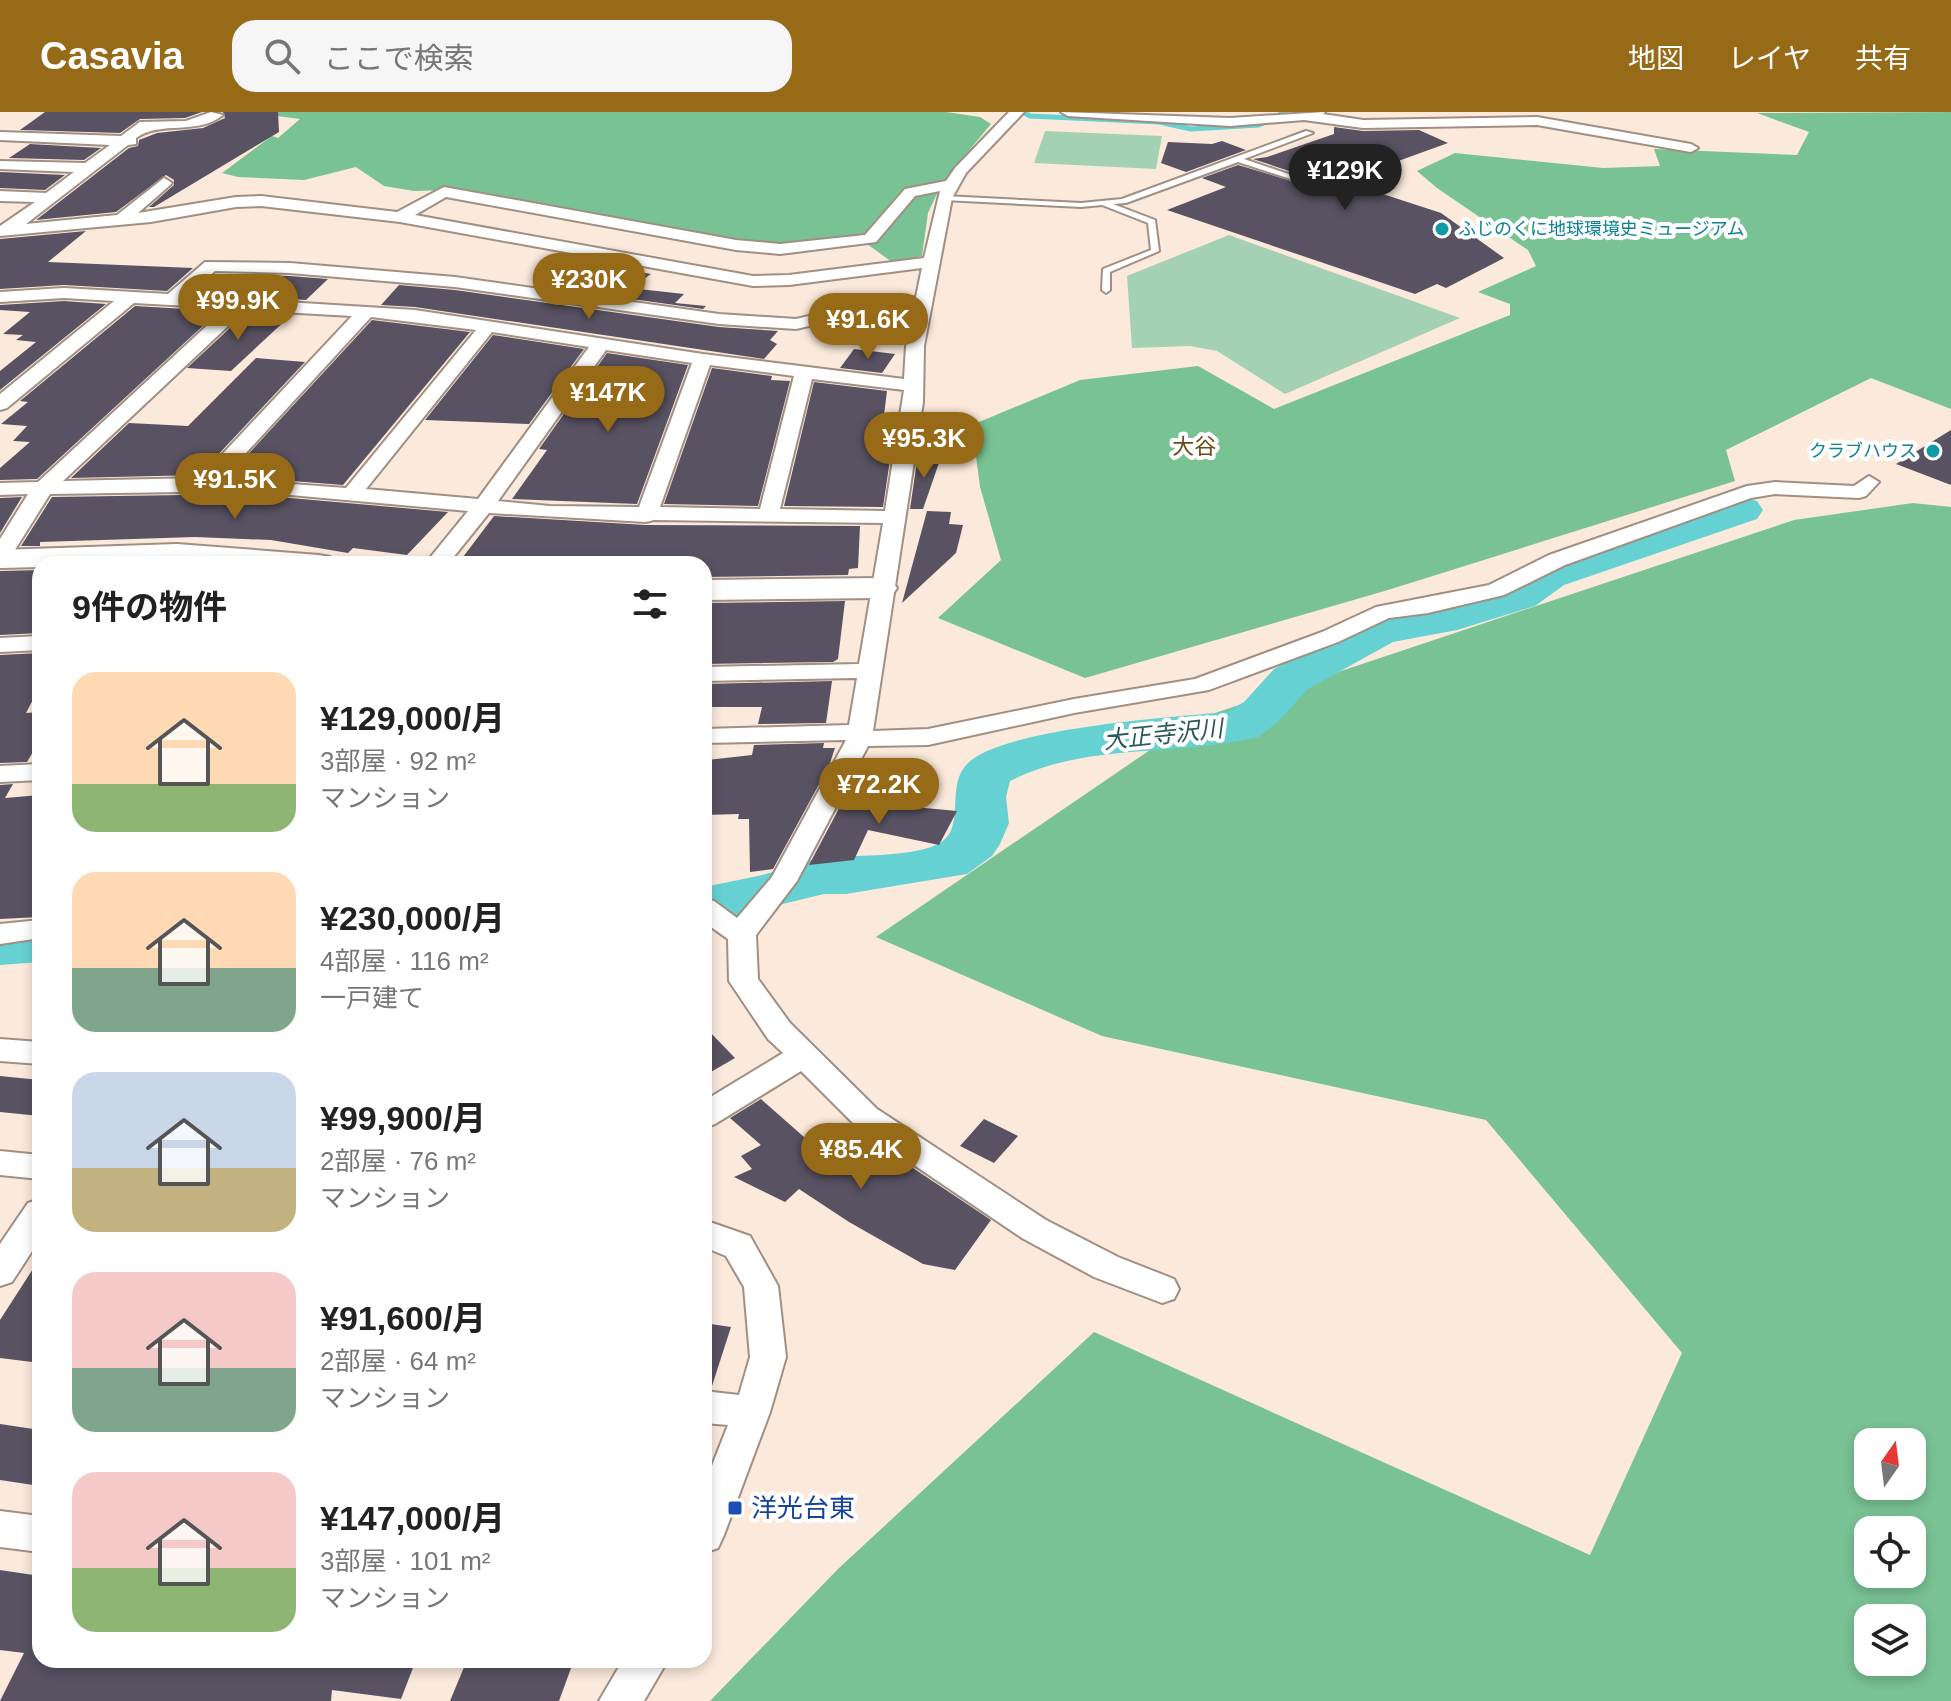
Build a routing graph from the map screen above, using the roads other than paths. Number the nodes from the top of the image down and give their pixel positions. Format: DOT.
graph roads {
  1 [pos="1021,112"];
  2 [pos="1068,112"];
  3 [pos="1312,114"];
  4 [pos="216,115"];
  5 [pos="1309,133"];
  6 [pos="0,136"];
  7 [pos="124,141"];
  8 [pos="153,142"];
  9 [pos="1691,148"];
  10 [pos="1237,159"];
  11 [pos="0,165"];
  12 [pos="88,168"];
  13 [pos="1297,180"];
  14 [pos="164,183"];
  15 [pos="947,191"];
  16 [pos="0,196"];
  17 [pos="48,198"];
  18 [pos="1101,203"];
  19 [pos="400,217"];
  20 [pos="121,220"];
  21 [pos="4,230"];
  22 [pos="932,262"];
  23 [pos="1106,290"];
  24 [pos="129,298"];
  25 [pos="4,299"];
  26 [pos="172,300"];
  27 [pos="924,301"];
  28 [pos="241,304"];
  29 [pos="367,311"];
  30 [pos="488,326"];
  31 [pos="601,343"];
  32 [pos="703,359"];
  33 [pos="804,372"];
  34 [pos="913,386"];
  35 [pos="0,404"];
  36 [pos="1869,482"];
  37 [pos="206,484"];
  38 [pos="0,489"];
  39 [pos="42,489"];
  40 [pos="353,492"];
  41 [pos="485,506"];
  42 [pos="646,516"];
  43 [pos="768,517"];
  44 [pos="892,517"];
  45 [pos="32,556"];
  46 [pos="44,556"];
  47 [pos="216,556"];
  48 [pos="443,556"];
  49 [pos="0,557"];
  50 [pos="881,588"];
  51 [pos="712,590"];
  52 [pos="32,643"];
  53 [pos="0,645"];
  54 [pos="869,671"];
  55 [pos="712,674"];
  56 [pos="712,736"];
  57 [pos="859,736"];
  58 [pos="32,772"];
  59 [pos="0,774"];
  60 [pos="712,914"];
  61 [pos="32,930"];
  62 [pos="0,934"];
  63 [pos="742,935"];
  64 [pos="0,1050"];
  65 [pos="32,1052"];
  66 [pos="801,1056"];
  67 [pos="712,1111"];
  68 [pos="0,1163"];
  69 [pos="32,1166"];
  70 [pos="32,1224"];
  71 [pos="712,1236"];
  72 [pos="0,1272"];
  73 [pos="1162,1289"];
  74 [pos="712,1408"];
  75 [pos="752,1412"];
  76 [pos="712,1514"];
  77 [pos="0,1529"];
  78 [pos="32,1532"];
  79 [pos="642,1668"];
  80 [pos="620,1701"];
  1 -- 15 [label="street"];
  2 -- 3 [label="street"];
  3 -- 9 [label="street"];
  4 -- 7 [label="street"];
  5 -- 10 [label="lane"];
  6 -- 7 [label="street"];
  7 -- 8 [label="street"];
  7 -- 12 [label="street"];
  10 -- 13 [label="lane"];
  10 -- 18 [label="lane"];
  11 -- 12 [label="street"];
  12 -- 17 [label="street"];
  14 -- 20 [label="street"];
  15 -- 18 [label="lane"];
  15 -- 19 [label="street"];
  15 -- 22 [label="street"];
  16 -- 17 [label="street"];
  17 -- 21 [label="street"];
  18 -- 23 [label="lane"];
  19 -- 20 [label="street"];
  19 -- 22 [label="street"];
  20 -- 21 [label="street"];
  22 -- 27 [label="street"];
  24 -- 25 [label="street"];
  24 -- 26 [label="street"];
  24 -- 35 [label="street"];
  26 -- 27 [label="street"];
  26 -- 28 [label="street"];
  27 -- 34 [label="street"];
  28 -- 29 [label="street"];
  28 -- 39 [label="street"];
  29 -- 30 [label="street"];
  29 -- 37 [label="street"];
  30 -- 31 [label="street"];
  30 -- 40 [label="street"];
  31 -- 32 [label="street"];
  31 -- 41 [label="street"];
  32 -- 33 [label="street"];
  32 -- 42 [label="street"];
  33 -- 34 [label="street"];
  33 -- 43 [label="street"];
  34 -- 44 [label="street"];
  36 -- 57 [label="street"];
  37 -- 39 [label="street"];
  37 -- 40 [label="street"];
  38 -- 39 [label="street"];
  39 -- 49 [label="street"];
  40 -- 41 [label="street"];
  41 -- 42 [label="street"];
  41 -- 48 [label="street"];
  42 -- 43 [label="street"];
  43 -- 44 [label="street"];
  44 -- 50 [label="street"];
  45 -- 49 [label="street"];
  46 -- 47 [label="street"];
  50 -- 51 [label="street"];
  50 -- 54 [label="street"];
  52 -- 53 [label="street"];
  54 -- 55 [label="street"];
  54 -- 57 [label="street"];
  56 -- 57 [label="street"];
  57 -- 63 [label="street"];
  58 -- 59 [label="street"];
  60 -- 63 [label="street"];
  61 -- 62 [label="street"];
  63 -- 66 [label="street"];
  64 -- 65 [label="street"];
  66 -- 67 [label="street"];
  66 -- 73 [label="street"];
  68 -- 69 [label="street"];
  70 -- 72 [label="street"];
  71 -- 75 [label="street"];
  74 -- 75 [label="street"];
  75 -- 76 [label="street"];
  77 -- 78 [label="street"];
  79 -- 80 [label="street"];
}
